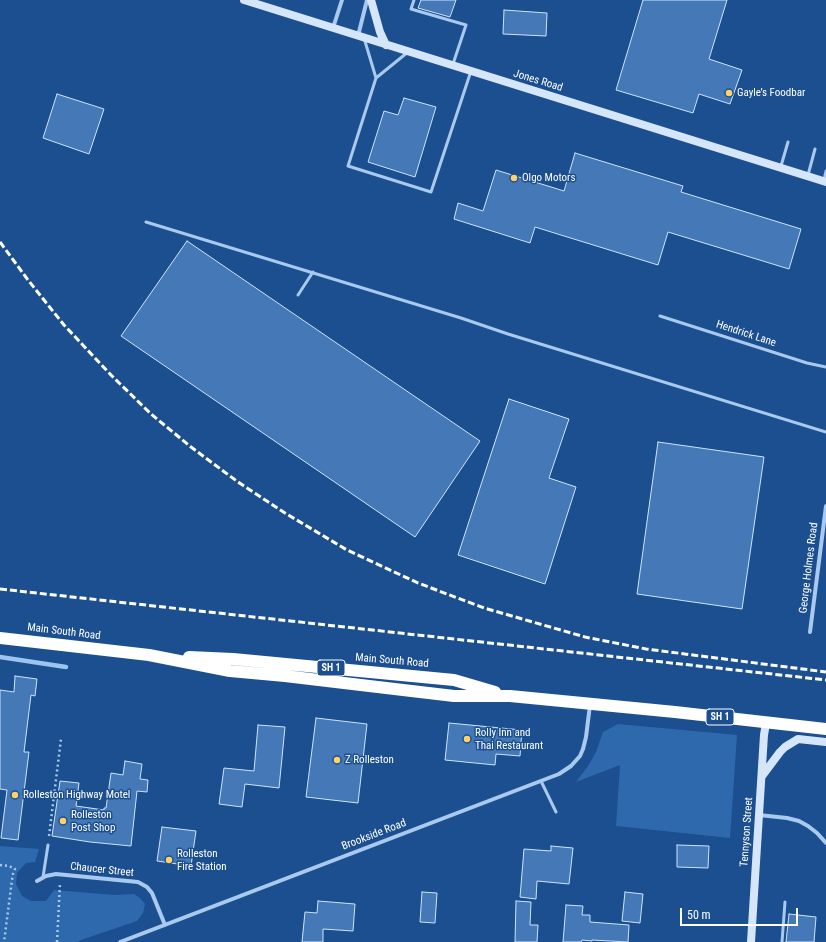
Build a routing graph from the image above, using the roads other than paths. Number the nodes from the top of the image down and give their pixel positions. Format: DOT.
graph roads {
  1 [pos="244,0"];
  2 [pos="342,0"];
  3 [pos="367,0"];
  4 [pos="372,0"];
  5 [pos="414,0"];
  6 [pos="333,28"];
  7 [pos="361,37"];
  8 [pos="386,45"];
  9 [pos="409,52"];
  10 [pos="453,66"];
  11 [pos="472,71"];
  12 [pos="376,78"];
  13 [pos="788,142"];
  14 [pos="815,149"];
  15 [pos="781,168"];
  16 [pos="826,171"];
  17 [pos="808,177"];
  18 [pos="824,182"];
  19 [pos="146,222"];
  20 [pos="313,272"];
  21 [pos="298,295"];
  22 [pos="660,316"];
  23 [pos="826,367"];
  24 [pos="826,432"];
  25 [pos="826,506"];
  26 [pos="810,632"];
  27 [pos="0,638"];
  28 [pos="590,704"];
  29 [pos="766,722"];
  30 [pos="826,729"];
  31 [pos="826,742"];
  32 [pos="762,776"];
  33 [pos="541,781"];
  34 [pos="556,812"];
  35 [pos="759,816"];
  36 [pos="826,843"];
  37 [pos="48,845"];
  38 [pos="43,877"];
  39 [pos="37,881"];
  40 [pos="785,902"];
  41 [pos="165,925"];
  42 [pos="120,942"];
  43 [pos="751,942"];
  44 [pos="782,942"];
  1 -- 6 [label="main road, Jones Road"];
  2 -- 6 [label="street"];
  3 -- 7 [label="street"];
  4 -- 8 [label="main road"];
  5 -- 10 [label="lane"];
  6 -- 7 [label="main road, Jones Road"];
  7 -- 8 [label="main road, Jones Road"];
  7 -- 12 [label="lane"];
  8 -- 9 [label="main road, Jones Road"];
  9 -- 10 [label="main road, Jones Road"];
  9 -- 12 [label="lane"];
  10 -- 11 [label="main road, Jones Road"];
  11 -- 12 [label="lane"];
  11 -- 15 [label="main road, Jones Road"];
  13 -- 15 [label="lane"];
  14 -- 17 [label="lane"];
  15 -- 17 [label="main road, Jones Road"];
  16 -- 18 [label="lane"];
  17 -- 18 [label="main road, Jones Road"];
  19 -- 20 [label="lane"];
  20 -- 21 [label="lane"];
  20 -- 24 [label="lane"];
  22 -- 23 [label="lane, Hendrick Lane"];
  25 -- 26 [label="street, George Holmes Road"];
  27 -- 28 [label="highway, Main South Road / SH 1"];
  28 -- 29 [label="highway, Main South Road / SH 1"];
  28 -- 33 [label="street, Brookside Road"];
  29 -- 30 [label="highway, Main South Road / SH 1"];
  29 -- 32 [label="main road, Tennyson Street"];
  31 -- 32 [label="main road"];
  32 -- 35 [label="main road, Tennyson Street"];
  33 -- 34 [label="lane"];
  33 -- 41 [label="street, Brookside Road"];
  35 -- 36 [label="street"];
  35 -- 43 [label="main road, Tennyson Street"];
  37 -- 38 [label="lane"];
  38 -- 39 [label="street, Chaucer Street"];
  38 -- 41 [label="street, Chaucer Street"];
  40 -- 44 [label="lane"];
  41 -- 42 [label="street, Brookside Road"];
}
